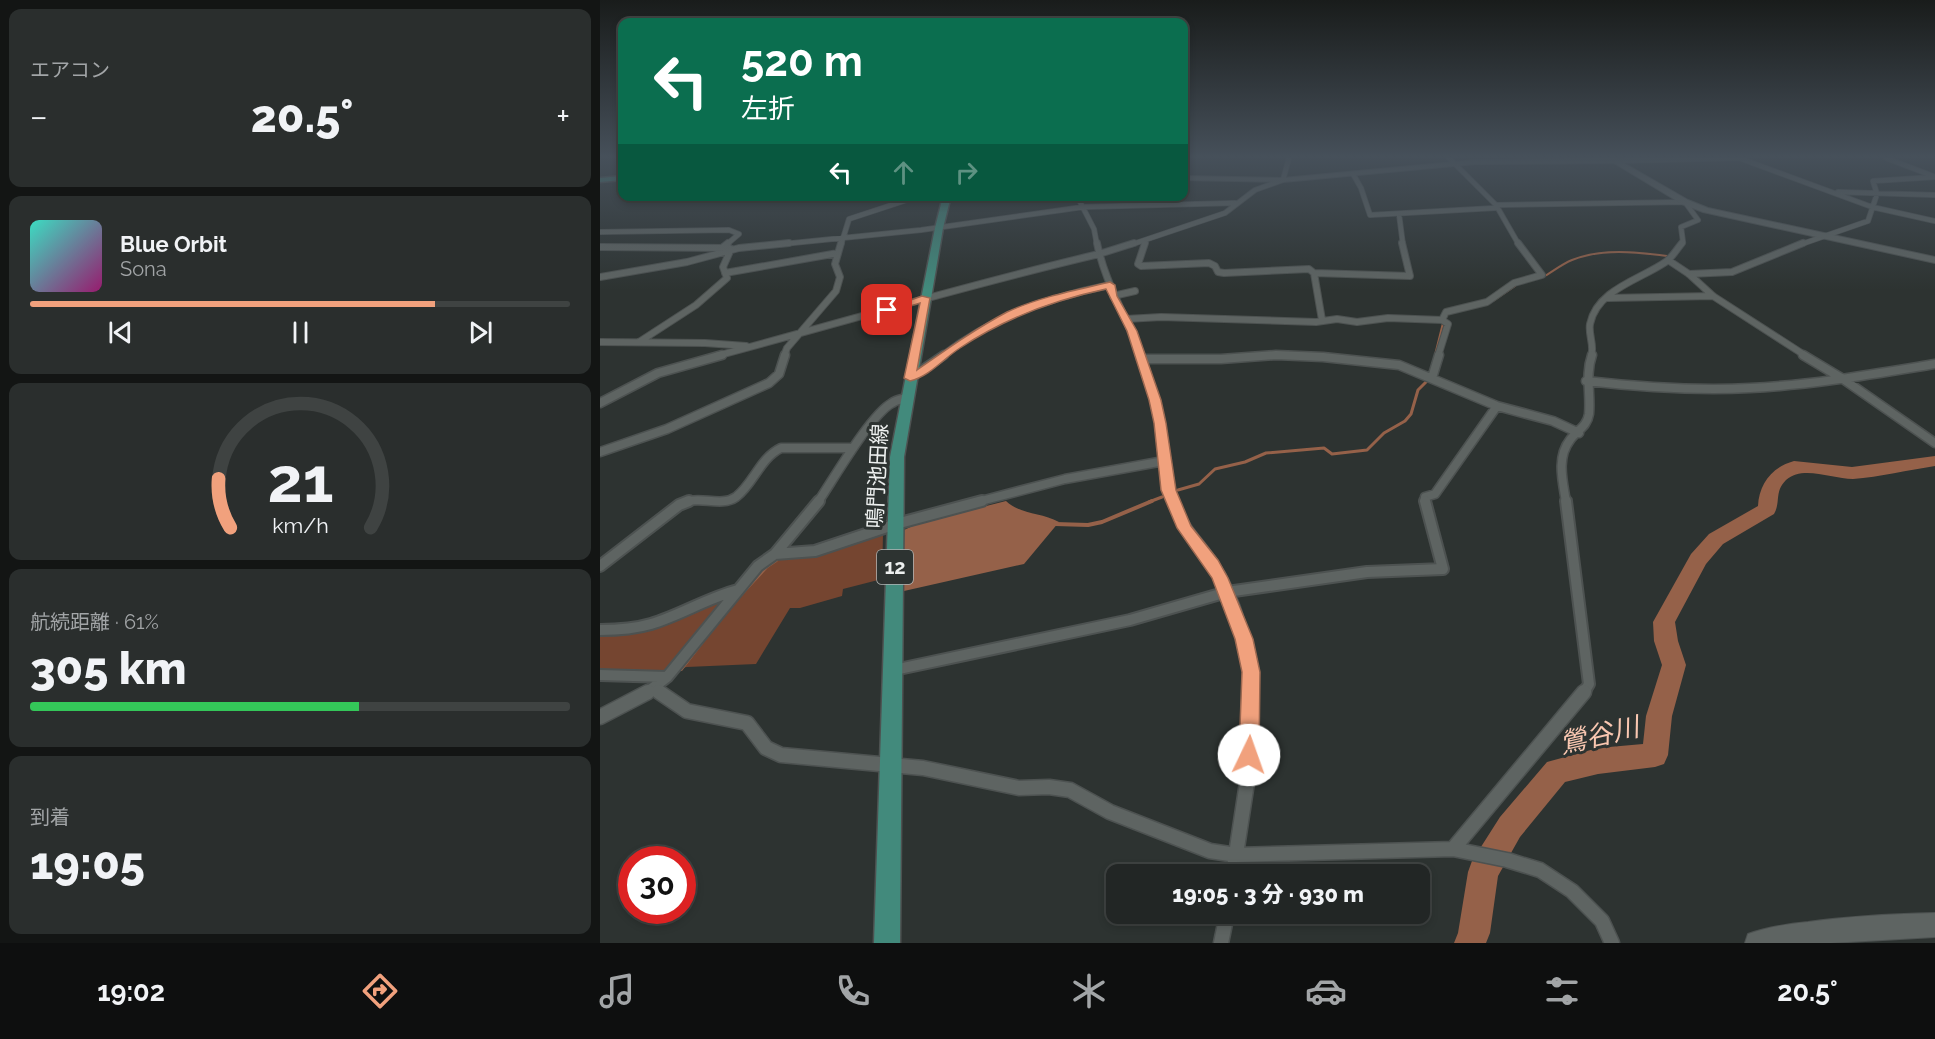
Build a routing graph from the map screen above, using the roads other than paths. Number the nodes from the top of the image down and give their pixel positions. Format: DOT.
graph roads {
  1 [pos="904,202"];
  2 [pos="947,202"];
  3 [pos="1080,202"];
  4 [pos="1365,202"];
  5 [pos="1491,202"];
  6 [pos="1684,202"];
  7 [pos="1858,202"];
  8 [pos="1874,202"];
  9 [pos="1235,203"];
  10 [pos="1083,207"];
  11 [pos="1495,207"];
  12 [pos="1872,207"];
  13 [pos="1400,214"];
  14 [pos="1935,220"];
  15 [pos="939,228"];
  16 [pos="600,232"];
  17 [pos="1826,236"];
  18 [pos="841,238"];
  19 [pos="1145,240"];
  20 [pos="600,247"];
  21 [pos="723,247"];
  22 [pos="731,249"];
  23 [pos="838,254"];
  24 [pos="1099,254"];
  25 [pos="1668,260"];
  26 [pos="1935,260"];
  27 [pos="726,273"];
  28 [pos="1314,273"];
  29 [pos="1689,274"];
  30 [pos="600,277"];
  31 [pos="1110,285"];
  32 [pos="1135,291"];
  33 [pos="1113,296"];
  34 [pos="1713,296"];
  35 [pos="926,298"];
  36 [pos="1608,298"];
  37 [pos="1126,319"];
  38 [pos="1322,320"];
  39 [pos="1443,321"];
  40 [pos="798,335"];
  41 [pos="600,342"];
  42 [pos="638,343"];
  43 [pos="755,348"];
  44 [pos="1141,359"];
  45 [pos="1935,364"];
  46 [pos="910,378"];
  47 [pos="1432,378"];
  48 [pos="1843,379"];
  49 [pos="1586,381"];
  50 [pos="906,398"];
  51 [pos="600,403"];
  52 [pos="1497,406"];
  53 [pos="1579,433"];
  54 [pos="1935,443"];
  55 [pos="853,448"];
  56 [pos="600,452"];
  57 [pos="1164,461"];
  58 [pos="896,524"];
  59 [pos="775,554"];
  60 [pos="600,566"];
  61 [pos="738,590"];
  62 [pos="1227,592"];
  63 [pos="600,630"];
  64 [pos="894,670"];
  65 [pos="600,675"];
  66 [pos="667,677"];
  67 [pos="654,689"];
  68 [pos="600,717"];
  69 [pos="891,764"];
  70 [pos="1453,849"];
  71 [pos="1236,855"];
  72 [pos="1235,864"];
  73 [pos="1225,924"];
  74 [pos="1935,925"];
  75 [pos="1827,938"];
  76 [pos="887,943"];
  77 [pos="1221,943"];
  78 [pos="1612,943"];
  79 [pos="1757,943"];
  1 -- 18 [label="street"];
  2 -- 15 [label="main road, 鳴門池田線 / 12"];
  3 -- 10 [label="street"];
  4 -- 13 [label="street"];
  5 -- 11 [label="street"];
  6 -- 11 [label="street"];
  6 -- 17 [label="street"];
  6 -- 25 [label="street"];
  7 -- 12 [label="street"];
  8 -- 12 [label="street"];
  9 -- 10 [label="street"];
  9 -- 19 [label="street"];
  10 -- 15 [label="street"];
  10 -- 24 [label="street"];
  11 -- 13 [label="street"];
  11 -- 39 [label="street"];
  12 -- 14 [label="street"];
  12 -- 17 [label="street"];
  13 -- 28 [label="street"];
  15 -- 18 [label="street"];
  15 -- 35 [label="main road, 鳴門池田線 / 12"];
  16 -- 21 [label="street"];
  17 -- 26 [label="street"];
  17 -- 29 [label="street"];
  18 -- 22 [label="street"];
  18 -- 23 [label="street"];
  19 -- 24 [label="street"];
  19 -- 28 [label="street"];
  20 -- 21 [label="street"];
  21 -- 22 [label="street"];
  22 -- 27 [label="street"];
  22 -- 30 [label="street"];
  23 -- 27 [label="street"];
  23 -- 40 [label="street"];
  24 -- 31 [label="street"];
  24 -- 35 [label="street"];
  25 -- 29 [label="street"];
  25 -- 36 [label="street"];
  27 -- 42 [label="street"];
  28 -- 38 [label="street"];
  29 -- 34 [label="street"];
  31 -- 33 [label="street"];
  31 -- 46 [label="street"];
  32 -- 33 [label="street"];
  33 -- 37 [label="street"];
  34 -- 36 [label="street"];
  34 -- 48 [label="street"];
  35 -- 40 [label="street"];
  35 -- 46 [label="main road, 鳴門池田線 / 12"];
  36 -- 49 [label="street"];
  37 -- 38 [label="street"];
  37 -- 44 [label="street"];
  38 -- 39 [label="street"];
  39 -- 47 [label="street"];
  40 -- 43 [label="street"];
  40 -- 56 [label="street"];
  41 -- 42 [label="street"];
  42 -- 43 [label="street"];
  43 -- 51 [label="street"];
  44 -- 47 [label="street"];
  44 -- 57 [label="street"];
  45 -- 48 [label="street"];
  46 -- 50 [label="main road, 鳴門池田線 / 12"];
  47 -- 52 [label="street"];
  48 -- 49 [label="street"];
  48 -- 54 [label="street"];
  49 -- 53 [label="street"];
  50 -- 55 [label="street"];
  50 -- 58 [label="main road, 鳴門池田線 / 12"];
  52 -- 53 [label="street"];
  52 -- 62 [label="street"];
  53 -- 70 [label="street"];
  55 -- 59 [label="street"];
  55 -- 60 [label="street"];
  57 -- 58 [label="street"];
  57 -- 62 [label="street"];
  58 -- 59 [label="street"];
  58 -- 64 [label="main road, 鳴門池田線 / 12"];
  59 -- 61 [label="street"];
  61 -- 63 [label="street"];
  61 -- 66 [label="street"];
  62 -- 64 [label="street"];
  62 -- 71 [label="street"];
  64 -- 69 [label="main road, 鳴門池田線 / 12"];
  65 -- 66 [label="street"];
  66 -- 67 [label="street"];
  67 -- 68 [label="street"];
  67 -- 69 [label="street"];
  69 -- 71 [label="street"];
  69 -- 76 [label="main road, 鳴門池田線 / 12"];
  70 -- 71 [label="street"];
  70 -- 78 [label="street"];
  71 -- 72 [label="street"];
  73 -- 77 [label="street"];
  74 -- 75 [label="street"];
  75 -- 79 [label="street"];
}
